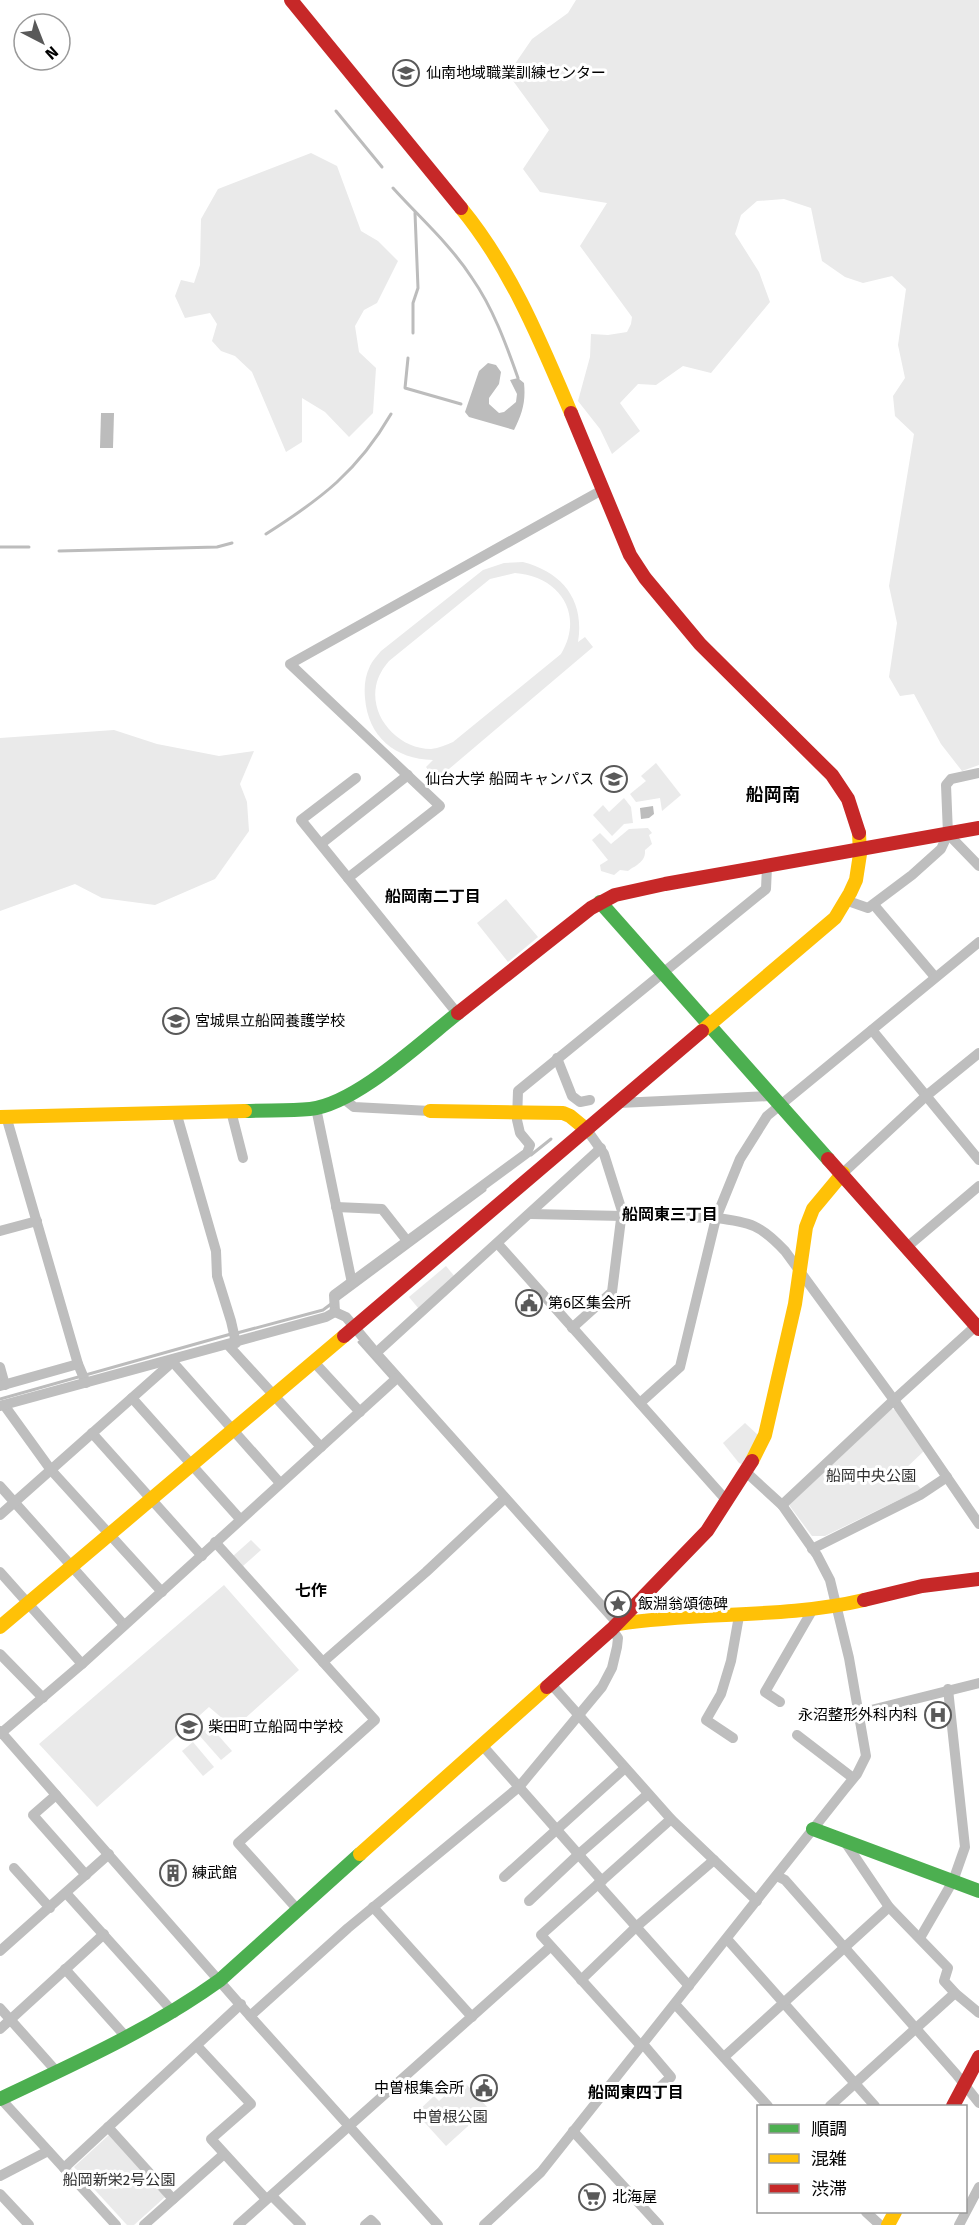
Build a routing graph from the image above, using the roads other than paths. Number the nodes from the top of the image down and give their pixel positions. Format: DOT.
graph roads {
  1 [pos="291,0"];
  2 [pos="602,490"];
  3 [pos="979,773"];
  4 [pos="408,775"];
  5 [pos="356,778"];
  6 [pos="979,828"];
  7 [pos="948,834"];
  8 [pos="322,843"];
  9 [pos="861,849"];
  10 [pos="767,866"];
  11 [pos="979,866"];
  12 [pos="348,878"];
  13 [pos="848,901"];
  14 [pos="600,902"];
  15 [pos="874,905"];
  16 [pos="979,942"];
  17 [pos="662,975"];
  18 [pos="936,977"];
  19 [pos="456,1013"];
  20 [pos="707,1027"];
  21 [pos="872,1030"];
  22 [pos="979,1053"];
  23 [pos="558,1058"];
  24 [pos="926,1096"];
  25 [pos="344,1099"];
  26 [pos="591,1100"];
  27 [pos="774,1101"];
  28 [pos="619,1103"];
  29 [pos="316,1108"];
  30 [pos="231,1111"];
  31 [pos="430,1112"];
  32 [pos="518,1112"];
  33 [pos="176,1113"];
  34 [pos="3,1117"];
  35 [pos="587,1130"];
  36 [pos="601,1148"];
  37 [pos="243,1158"];
  38 [pos="979,1160"];
  39 [pos="843,1173"];
  40 [pos="979,1186"];
  41 [pos="336,1207"];
  42 [pos="530,1214"];
  43 [pos="623,1215"];
  44 [pos="716,1218"];
  45 [pos="37,1221"];
  46 [pos="0,1231"];
  47 [pos="408,1242"];
  48 [pos="498,1244"];
  49 [pos="907,1247"];
  50 [pos="799,1272"];
  51 [pos="352,1283"];
  52 [pos="335,1312"];
  53 [pos="978,1326"];
  54 [pos="354,1327"];
  55 [pos="572,1328"];
  56 [pos="232,1344"];
  57 [pos="376,1353"];
  58 [pos="171,1360"];
  59 [pos="314,1361"];
  60 [pos="78,1364"];
  61 [pos="0,1367"];
  62 [pos="397,1378"];
  63 [pos="86,1383"];
  64 [pos="3,1385"];
  65 [pos="274,1395"];
  66 [pos="132,1398"];
  67 [pos="894,1400"];
  68 [pos="640,1403"];
  69 [pos="2,1406"];
  70 [pos="360,1412"];
  71 [pos="233,1430"];
  72 [pos="92,1433"];
  73 [pos="321,1447"];
  74 [pos="191,1465"];
  75 [pos="51,1470"];
  76 [pos="746,1472"];
  77 [pos="947,1477"];
  78 [pos="280,1483"];
  79 [pos="0,1486"];
  80 [pos="505,1498"];
  81 [pos="150,1500"];
  82 [pos="727,1501"];
  83 [pos="14,1503"];
  84 [pos="782,1505"];
  85 [pos="0,1515"];
  86 [pos="240,1519"];
  87 [pos="979,1524"];
  88 [pos="110,1534"];
  89 [pos="215,1542"];
  90 [pos="812,1549"];
  91 [pos="202,1556"];
  92 [pos="71,1567"];
  93 [pos="0,1572"];
  94 [pos="979,1579"];
  95 [pos="162,1592"];
  96 [pos="28,1603"];
  97 [pos="838,1606"];
  98 [pos="813,1609"];
  99 [pos="739,1616"];
  100 [pos="124,1625"];
  101 [pos="0,1627"];
  102 [pos="615,1627"];
  103 [pos="0,1654"];
  104 [pos="323,1662"];
  105 [pos="82,1664"];
  106 [pos="979,1683"];
  107 [pos="551,1684"];
  108 [pos="948,1689"];
  109 [pos="43,1698"];
  110 [pos="780,1702"];
  111 [pos="859,1713"];
  112 [pos="578,1717"];
  113 [pos="1,1733"];
  114 [pos="796,1735"];
  115 [pos="733,1738"];
  116 [pos="482,1745"];
  117 [pos="625,1768"];
  118 [pos="853,1778"];
  119 [pos="519,1787"];
  120 [pos="648,1794"];
  121 [pos="56,1795"];
  122 [pos="671,1819"];
  123 [pos="557,1829"];
  124 [pos="813,1829"];
  125 [pos="845,1842"];
  126 [pos="109,1854"];
  127 [pos="579,1854"];
  128 [pos="714,1860"];
  129 [pos="14,1868"];
  130 [pos="86,1875"];
  131 [pos="777,1876"];
  132 [pos="504,1877"];
  133 [pos="953,1881"];
  134 [pos="600,1882"];
  135 [pos="979,1891"];
  136 [pos="66,1893"];
  137 [pos="529,1901"];
  138 [pos="757,1901"];
  139 [pos="374,1907"];
  140 [pos="889,1907"];
  141 [pos="50,1908"];
  142 [pos="298,1910"];
  143 [pos="636,1927"];
  144 [pos="104,1934"];
  145 [pos="920,1938"];
  146 [pos="727,1939"];
  147 [pos="1,1947"];
  148 [pos="550,1947"];
  149 [pos="843,1947"];
  150 [pos="65,1969"];
  151 [pos="220,1980"];
  152 [pos="580,1980"];
  153 [pos="689,1986"];
  154 [pos="955,1993"];
  155 [pos="783,2002"];
  156 [pos="241,2004"];
  157 [pos="675,2004"];
  158 [pos="0,2008"];
  159 [pos="174,2013"];
  160 [pos="979,2013"];
  161 [pos="250,2016"];
  162 [pos="472,2017"];
  163 [pos="11,2020"];
  164 [pos="916,2028"];
  165 [pos="0,2029"];
  166 [pos="128,2038"];
  167 [pos="642,2045"];
  168 [pos="197,2046"];
  169 [pos="724,2057"];
  170 [pos="979,2057"];
  171 [pos="57,2072"];
  172 [pos="855,2084"];
  173 [pos="964,2085"];
  174 [pos="658,2089"];
  175 [pos="0,2099"];
  176 [pos="979,2103"];
  177 [pos="767,2105"];
  178 [pos="831,2105"];
  179 [pos="875,2105"];
  180 [pos="953,2105"];
  181 [pos="108,2127"];
  182 [pos="350,2127"];
  183 [pos="573,2131"];
  184 [pos="48,2151"];
  185 [pos="224,2154"];
  186 [pos="64,2168"];
  187 [pos="0,2176"];
  188 [pos="973,2190"];
  189 [pos="0,2194"];
  190 [pos="269,2198"];
  191 [pos="173,2199"];
  192 [pos="967,2205"];
  193 [pos="868,2213"];
  194 [pos="29,2225"];
  195 [pos="116,2225"];
  196 [pos="144,2225"];
  197 [pos="238,2225"];
  198 [pos="301,2225"];
  199 [pos="365,2225"];
  200 [pos="376,2225"];
  201 [pos="438,2225"];
  202 [pos="484,2225"];
  203 [pos="659,2225"];
  204 [pos="880,2225"];
  1 -- 2 [label="street"];
  2 -- 4 [label="street"];
  2 -- 9 [label="street"];
  3 -- 7 [label="street"];
  4 -- 8 [label="street"];
  4 -- 12 [label="street"];
  5 -- 8 [label="street"];
  6 -- 7 [label="street"];
  7 -- 9 [label="street"];
  7 -- 11 [label="street"];
  7 -- 15 [label="street"];
  8 -- 12 [label="street"];
  9 -- 10 [label="street"];
  9 -- 13 [label="street"];
  10 -- 14 [label="street"];
  10 -- 17 [label="street"];
  12 -- 19 [label="street"];
  13 -- 15 [label="street"];
  13 -- 20 [label="street"];
  14 -- 17 [label="street"];
  14 -- 19 [label="street"];
  15 -- 18 [label="street"];
  16 -- 18 [label="street"];
  17 -- 20 [label="street"];
  17 -- 23 [label="street"];
  18 -- 21 [label="street"];
  19 -- 25 [label="street"];
  20 -- 27 [label="street"];
  20 -- 28 [label="street"];
  21 -- 24 [label="street"];
  21 -- 27 [label="street"];
  22 -- 24 [label="street"];
  23 -- 26 [label="street"];
  23 -- 32 [label="street"];
  24 -- 38 [label="street"];
  24 -- 39 [label="street"];
  25 -- 29 [label="street"];
  25 -- 31 [label="street"];
  27 -- 28 [label="street"];
  27 -- 39 [label="street"];
  27 -- 44 [label="street"];
  28 -- 35 [label="street"];
  29 -- 30 [label="street"];
  29 -- 41 [label="street"];
  30 -- 33 [label="street"];
  30 -- 37 [label="street"];
  31 -- 32 [label="street"];
  32 -- 35 [label="street"];
  32 -- 47 [label="street"];
  33 -- 34 [label="street"];
  33 -- 56 [label="street"];
  34 -- 45 [label="street"];
  35 -- 36 [label="street"];
  35 -- 54 [label="street"];
  36 -- 42 [label="street"];
  36 -- 43 [label="street"];
  39 -- 49 [label="street"];
  39 -- 50 [label="street"];
  40 -- 49 [label="street"];
  41 -- 47 [label="street"];
  41 -- 51 [label="street"];
  42 -- 43 [label="street"];
  42 -- 48 [label="street"];
  43 -- 44 [label="street"];
  43 -- 55 [label="street"];
  44 -- 50 [label="street"];
  44 -- 68 [label="street"];
  45 -- 46 [label="street"];
  45 -- 60 [label="street"];
  47 -- 51 [label="street"];
  48 -- 55 [label="street"];
  48 -- 57 [label="street"];
  49 -- 53 [label="street"];
  50 -- 67 [label="street"];
  50 -- 76 [label="street"];
  51 -- 52 [label="street"];
  52 -- 54 [label="street"];
  52 -- 56 [label="street"];
  53 -- 67 [label="street"];
  54 -- 57 [label="street"];
  54 -- 59 [label="street"];
  55 -- 68 [label="street"];
  56 -- 58 [label="street"];
  56 -- 65 [label="street"];
  57 -- 62 [label="street"];
  58 -- 63 [label="street"];
  58 -- 66 [label="street"];
  58 -- 71 [label="street"];
  59 -- 65 [label="street"];
  59 -- 70 [label="street"];
  60 -- 63 [label="street"];
  60 -- 64 [label="street"];
  61 -- 64 [label="street"];
  62 -- 70 [label="street"];
  62 -- 80 [label="street"];
  63 -- 69 [label="street"];
  65 -- 71 [label="street"];
  65 -- 73 [label="street"];
  66 -- 72 [label="street"];
  66 -- 74 [label="street"];
  67 -- 77 [label="street"];
  67 -- 84 [label="street"];
  68 -- 82 [label="street"];
  69 -- 75 [label="street"];
  70 -- 73 [label="street"];
  71 -- 74 [label="street"];
  71 -- 78 [label="street"];
  72 -- 75 [label="street"];
  72 -- 81 [label="street"];
  73 -- 78 [label="street"];
  74 -- 81 [label="street"];
  74 -- 86 [label="street"];
  75 -- 83 [label="street"];
  75 -- 88 [label="street"];
  76 -- 82 [label="street"];
  76 -- 84 [label="street"];
  77 -- 87 [label="street"];
  77 -- 90 [label="street"];
  78 -- 86 [label="street"];
  79 -- 83 [label="street"];
  80 -- 102 [label="street"];
  80 -- 104 [label="street"];
  81 -- 88 [label="street"];
  81 -- 91 [label="street"];
  82 -- 102 [label="street"];
  83 -- 85 [label="street"];
  83 -- 92 [label="street"];
  84 -- 90 [label="street"];
  86 -- 89 [label="street"];
  88 -- 92 [label="street"];
  88 -- 95 [label="street"];
  89 -- 91 [label="street"];
  89 -- 104 [label="street"];
  90 -- 97 [label="street"];
  91 -- 95 [label="street"];
  92 -- 96 [label="street"];
  92 -- 100 [label="street"];
  93 -- 96 [label="street"];
  94 -- 97 [label="street"];
  95 -- 100 [label="street"];
  96 -- 101 [label="street"];
  96 -- 105 [label="street"];
  97 -- 98 [label="street"];
  97 -- 111 [label="street"];
  98 -- 99 [label="street"];
  98 -- 110 [label="street"];
  99 -- 102 [label="street"];
  99 -- 115 [label="street"];
  100 -- 105 [label="street"];
  102 -- 107 [label="street"];
  102 -- 112 [label="street"];
  103 -- 109 [label="street"];
  104 -- 142 [label="street"];
  105 -- 109 [label="street"];
  106 -- 108 [label="street"];
  107 -- 112 [label="street"];
  107 -- 116 [label="street"];
  108 -- 111 [label="street"];
  108 -- 133 [label="street"];
  109 -- 113 [label="street"];
  111 -- 118 [label="street"];
  112 -- 117 [label="street"];
  112 -- 119 [label="street"];
  113 -- 121 [label="street"];
  114 -- 118 [label="street"];
  116 -- 119 [label="street"];
  116 -- 142 [label="street"];
  117 -- 120 [label="street"];
  117 -- 123 [label="street"];
  118 -- 124 [label="street"];
  119 -- 123 [label="street"];
  119 -- 139 [label="street"];
  120 -- 122 [label="street"];
  120 -- 127 [label="street"];
  121 -- 126 [label="street"];
  121 -- 130 [label="street"];
  122 -- 128 [label="street"];
  122 -- 134 [label="street"];
  123 -- 127 [label="street"];
  123 -- 132 [label="street"];
  124 -- 125 [label="street"];
  124 -- 131 [label="street"];
  125 -- 133 [label="street"];
  125 -- 140 [label="street"];
  126 -- 130 [label="street"];
  126 -- 151 [label="street"];
  127 -- 134 [label="street"];
  127 -- 137 [label="street"];
  128 -- 138 [label="street"];
  128 -- 143 [label="street"];
  129 -- 141 [label="street"];
  130 -- 136 [label="street"];
  131 -- 138 [label="street"];
  131 -- 149 [label="street"];
  133 -- 135 [label="street"];
  133 -- 145 [label="street"];
  134 -- 143 [label="street"];
  134 -- 148 [label="street"];
  136 -- 141 [label="street"];
  136 -- 144 [label="street"];
  138 -- 146 [label="street"];
  139 -- 161 [label="street"];
  139 -- 162 [label="street"];
  140 -- 145 [label="street"];
  140 -- 149 [label="street"];
  141 -- 147 [label="street"];
  142 -- 151 [label="street"];
  143 -- 152 [label="street"];
  143 -- 153 [label="street"];
  144 -- 150 [label="street"];
  144 -- 159 [label="street"];
  145 -- 154 [label="street"];
  146 -- 153 [label="street"];
  146 -- 155 [label="street"];
  148 -- 152 [label="street"];
  148 -- 162 [label="street"];
  149 -- 155 [label="street"];
  149 -- 164 [label="street"];
  150 -- 163 [label="street"];
  150 -- 166 [label="street"];
  151 -- 156 [label="street"];
  151 -- 159 [label="street"];
  152 -- 167 [label="street"];
  153 -- 157 [label="street"];
  154 -- 160 [label="street"];
  154 -- 164 [label="street"];
  155 -- 169 [label="street"];
  155 -- 172 [label="street"];
  156 -- 161 [label="street"];
  156 -- 168 [label="street"];
  157 -- 167 [label="street"];
  157 -- 169 [label="street"];
  158 -- 163 [label="street"];
  159 -- 166 [label="street"];
  161 -- 182 [label="street"];
  162 -- 182 [label="street"];
  163 -- 165 [label="street"];
  163 -- 171 [label="street"];
  164 -- 172 [label="street"];
  164 -- 173 [label="street"];
  166 -- 171 [label="street"];
  167 -- 174 [label="street"];
  167 -- 183 [label="street"];
  168 -- 181 [label="street"];
  168 -- 185 [label="street"];
  169 -- 177 [label="street"];
  170 -- 173 [label="street"];
  171 -- 175 [label="street"];
  172 -- 178 [label="street"];
  172 -- 179 [label="street"];
  173 -- 176 [label="street"];
  173 -- 180 [label="street"];
  175 -- 184 [label="street"];
  181 -- 186 [label="street"];
  181 -- 191 [label="street"];
  182 -- 190 [label="street"];
  182 -- 201 [label="street"];
  183 -- 202 [label="street"];
  183 -- 203 [label="street"];
  184 -- 186 [label="street"];
  184 -- 187 [label="street"];
  185 -- 190 [label="street"];
  185 -- 191 [label="street"];
  186 -- 195 [label="street"];
  188 -- 192 [label="street"];
  189 -- 194 [label="street"];
  190 -- 197 [label="street"];
  190 -- 198 [label="street"];
  191 -- 196 [label="street"];
  193 -- 204 [label="street"];
  199 -- 200 [label="street"];
}
